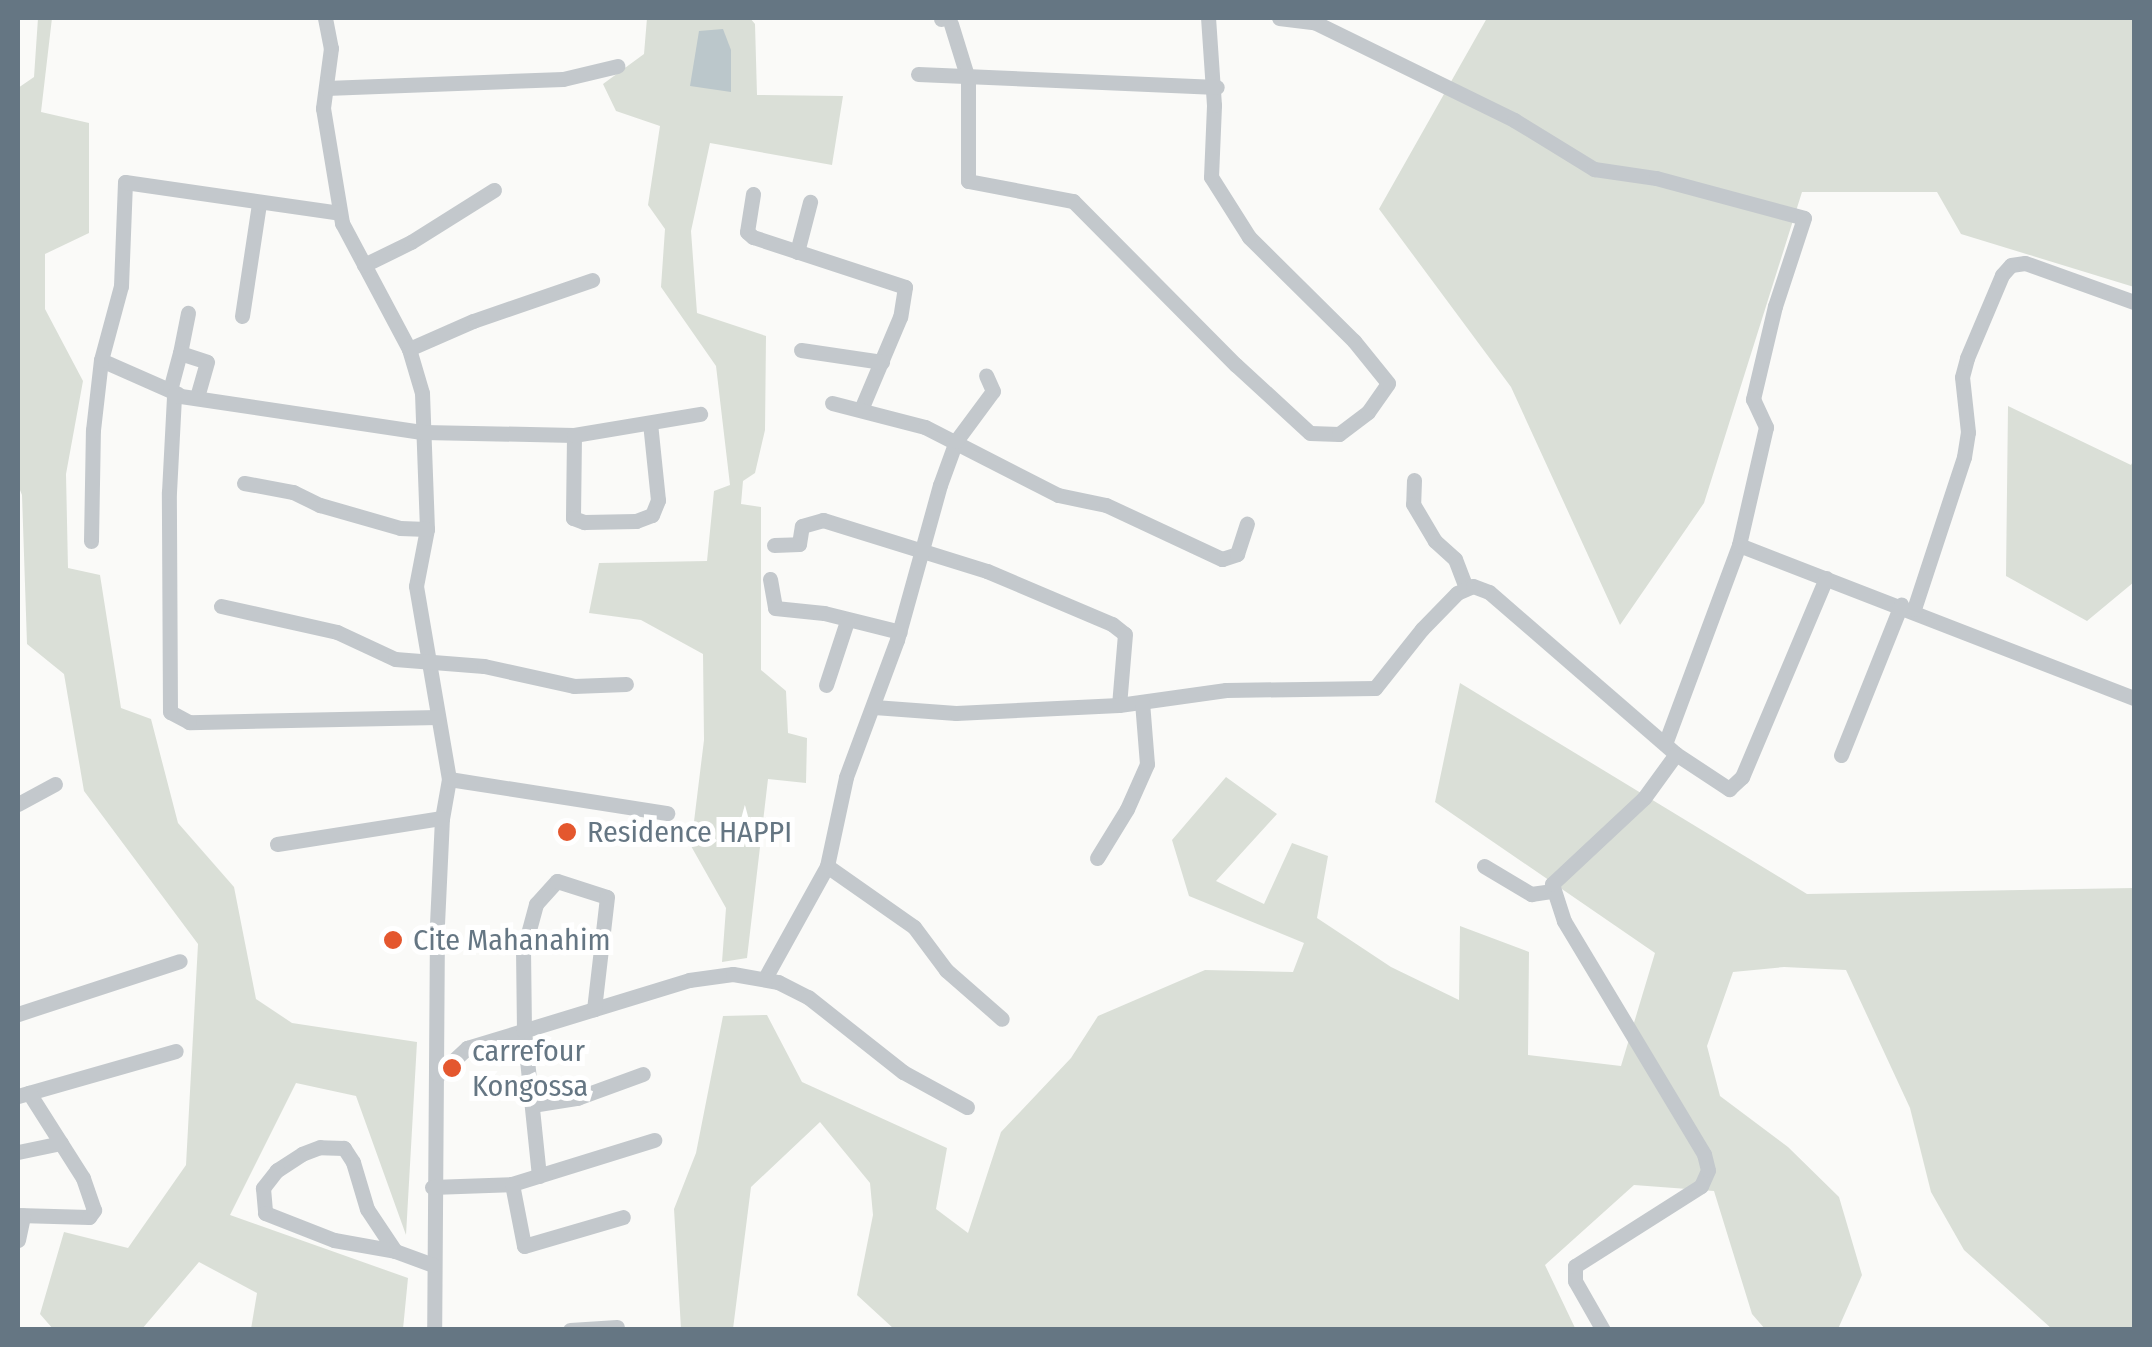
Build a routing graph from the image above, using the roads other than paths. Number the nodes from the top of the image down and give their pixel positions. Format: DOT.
graph roads {
  1 [pos="325,18"];
  2 [pos="1208,18"];
  3 [pos="943,19"];
  4 [pos="1288,19"];
  5 [pos="617,66"];
  6 [pos="918,74"];
  7 [pos="968,79"];
  8 [pos="326,88"];
  9 [pos="1215,88"];
  10 [pos="494,190"];
  11 [pos="753,194"];
  12 [pos="810,202"];
  13 [pos="259,203"];
  14 [pos="340,212"];
  15 [pos="797,252"];
  16 [pos="364,265"];
  17 [pos="592,280"];
  18 [pos="2134,302"];
  19 [pos="188,313"];
  20 [pos="242,316"];
  21 [pos="408,349"];
  22 [pos="801,350"];
  23 [pos="180,353"];
  24 [pos="101,360"];
  25 [pos="882,362"];
  26 [pos="986,375"];
  27 [pos="174,392"];
  28 [pos="197,398"];
  29 [pos="832,403"];
  30 [pos="862,408"];
  31 [pos="700,414"];
  32 [pos="650,423"];
  33 [pos="423,432"];
  34 [pos="574,436"];
  35 [pos="956,441"];
  36 [pos="1414,480"];
  37 [pos="244,483"];
  38 [pos="1248,524"];
  39 [pos="427,529"];
  40 [pos="91,541"];
  41 [pos="774,545"];
  42 [pos="1739,545"];
  43 [pos="921,548"];
  44 [pos="1826,578"];
  45 [pos="770,580"];
  46 [pos="1466,588"];
  47 [pos="221,606"];
  48 [pos="1907,607"];
  49 [pos="847,621"];
  50 [pos="900,632"];
  51 [pos="431,665"];
  52 [pos="626,684"];
  53 [pos="826,685"];
  54 [pos="2134,698"];
  55 [pos="1142,702"];
  56 [pos="1119,704"];
  57 [pos="874,706"];
  58 [pos="438,717"];
  59 [pos="1671,749"];
  60 [pos="1841,755"];
  61 [pos="449,778"];
  62 [pos="54,784"];
  63 [pos="18,804"];
  64 [pos="667,813"];
  65 [pos="442,818"];
  66 [pos="278,844"];
  67 [pos="1096,858"];
  68 [pos="826,866"];
  69 [pos="1484,866"];
  70 [pos="1552,890"];
  71 [pos="180,961"];
  72 [pos="764,978"];
  73 [pos="594,1009"];
  74 [pos="18,1014"];
  75 [pos="1002,1019"];
  76 [pos="524,1031"];
  77 [pos="176,1050"];
  78 [pos="643,1074"];
  79 [pos="438,1075"];
  80 [pos="23,1094"];
  81 [pos="532,1106"];
  82 [pos="967,1107"];
  83 [pos="654,1140"];
  84 [pos="61,1143"];
  85 [pos="18,1152"];
  86 [pos="540,1176"];
  87 [pos="512,1184"];
  88 [pos="432,1187"];
  89 [pos="20,1216"];
  90 [pos="623,1216"];
  91 [pos="18,1240"];
  92 [pos="394,1251"];
  93 [pos="433,1264"];
  94 [pos="617,1327"];
  95 [pos="435,1329"];
  96 [pos="570,1330"];
  97 [pos="1603,1330"];
  1 -- 8 [label="street"];
  2 -- 9 [label="street"];
  3 -- 7 [label="street"];
  4 -- 42 [label="street"];
  5 -- 8 [label="street"];
  6 -- 7 [label="street"];
  7 -- 9 [label="street"];
  7 -- 9 [label="street"];
  8 -- 14 [label="street"];
  10 -- 16 [label="street"];
  11 -- 15 [label="street"];
  12 -- 15 [label="street"];
  13 -- 14 [label="street"];
  13 -- 20 [label="street"];
  13 -- 24 [label="street"];
  14 -- 16 [label="street"];
  15 -- 25 [label="street"];
  16 -- 21 [label="street"];
  17 -- 21 [label="street"];
  18 -- 48 [label="street"];
  19 -- 23 [label="street"];
  21 -- 33 [label="street"];
  22 -- 25 [label="street"];
  23 -- 27 [label="street"];
  23 -- 28 [label="street"];
  24 -- 27 [label="street"];
  24 -- 40 [label="street"];
  25 -- 30 [label="street"];
  26 -- 35 [label="street"];
  27 -- 28 [label="street"];
  27 -- 58 [label="street"];
  28 -- 33 [label="street"];
  29 -- 30 [label="street"];
  30 -- 35 [label="street"];
  31 -- 32 [label="street"];
  32 -- 34 [label="street"];
  32 -- 34 [label="street"];
  33 -- 34 [label="street"];
  33 -- 39 [label="street"];
  35 -- 38 [label="street"];
  35 -- 43 [label="street"];
  36 -- 46 [label="street"];
  37 -- 39 [label="street"];
  39 -- 51 [label="street"];
  41 -- 43 [label="street"];
  42 -- 44 [label="street"];
  42 -- 59 [label="street"];
  43 -- 50 [label="street"];
  43 -- 56 [label="street"];
  44 -- 48 [label="street"];
  44 -- 59 [label="street"];
  45 -- 49 [label="street"];
  46 -- 55 [label="street"];
  46 -- 59 [label="street"];
  47 -- 51 [label="street"];
  48 -- 54 [label="street"];
  48 -- 60 [label="street"];
  49 -- 50 [label="street"];
  49 -- 53 [label="street"];
  50 -- 57 [label="street"];
  51 -- 52 [label="street"];
  51 -- 58 [label="street"];
  55 -- 56 [label="street"];
  55 -- 67 [label="street"];
  56 -- 57 [label="street"];
  57 -- 68 [label="street"];
  58 -- 61 [label="street"];
  59 -- 70 [label="street"];
  61 -- 64 [label="street"];
  61 -- 65 [label="street"];
  62 -- 63 [label="street"];
  65 -- 66 [label="street"];
  65 -- 79 [label="street"];
  68 -- 72 [label="street"];
  68 -- 75 [label="street"];
  69 -- 70 [label="street"];
  70 -- 97 [label="street"];
  71 -- 74 [label="street"];
  72 -- 73 [label="street"];
  72 -- 82 [label="street"];
  73 -- 76 [label="street"];
  73 -- 76 [label="street"];
  76 -- 79 [label="street"];
  76 -- 81 [label="street"];
  77 -- 80 [label="street"];
  78 -- 81 [label="street"];
  79 -- 88 [label="street"];
  80 -- 84 [label="street"];
  81 -- 86 [label="street"];
  83 -- 86 [label="street"];
  84 -- 85 [label="street"];
  84 -- 89 [label="street"];
  86 -- 87 [label="street"];
  87 -- 88 [label="street"];
  87 -- 90 [label="street"];
  88 -- 93 [label="street"];
  89 -- 91 [label="street"];
  92 -- 92 [label="street"];
  92 -- 93 [label="street"];
  93 -- 95 [label="street"];
  94 -- 96 [label="street"];
}
